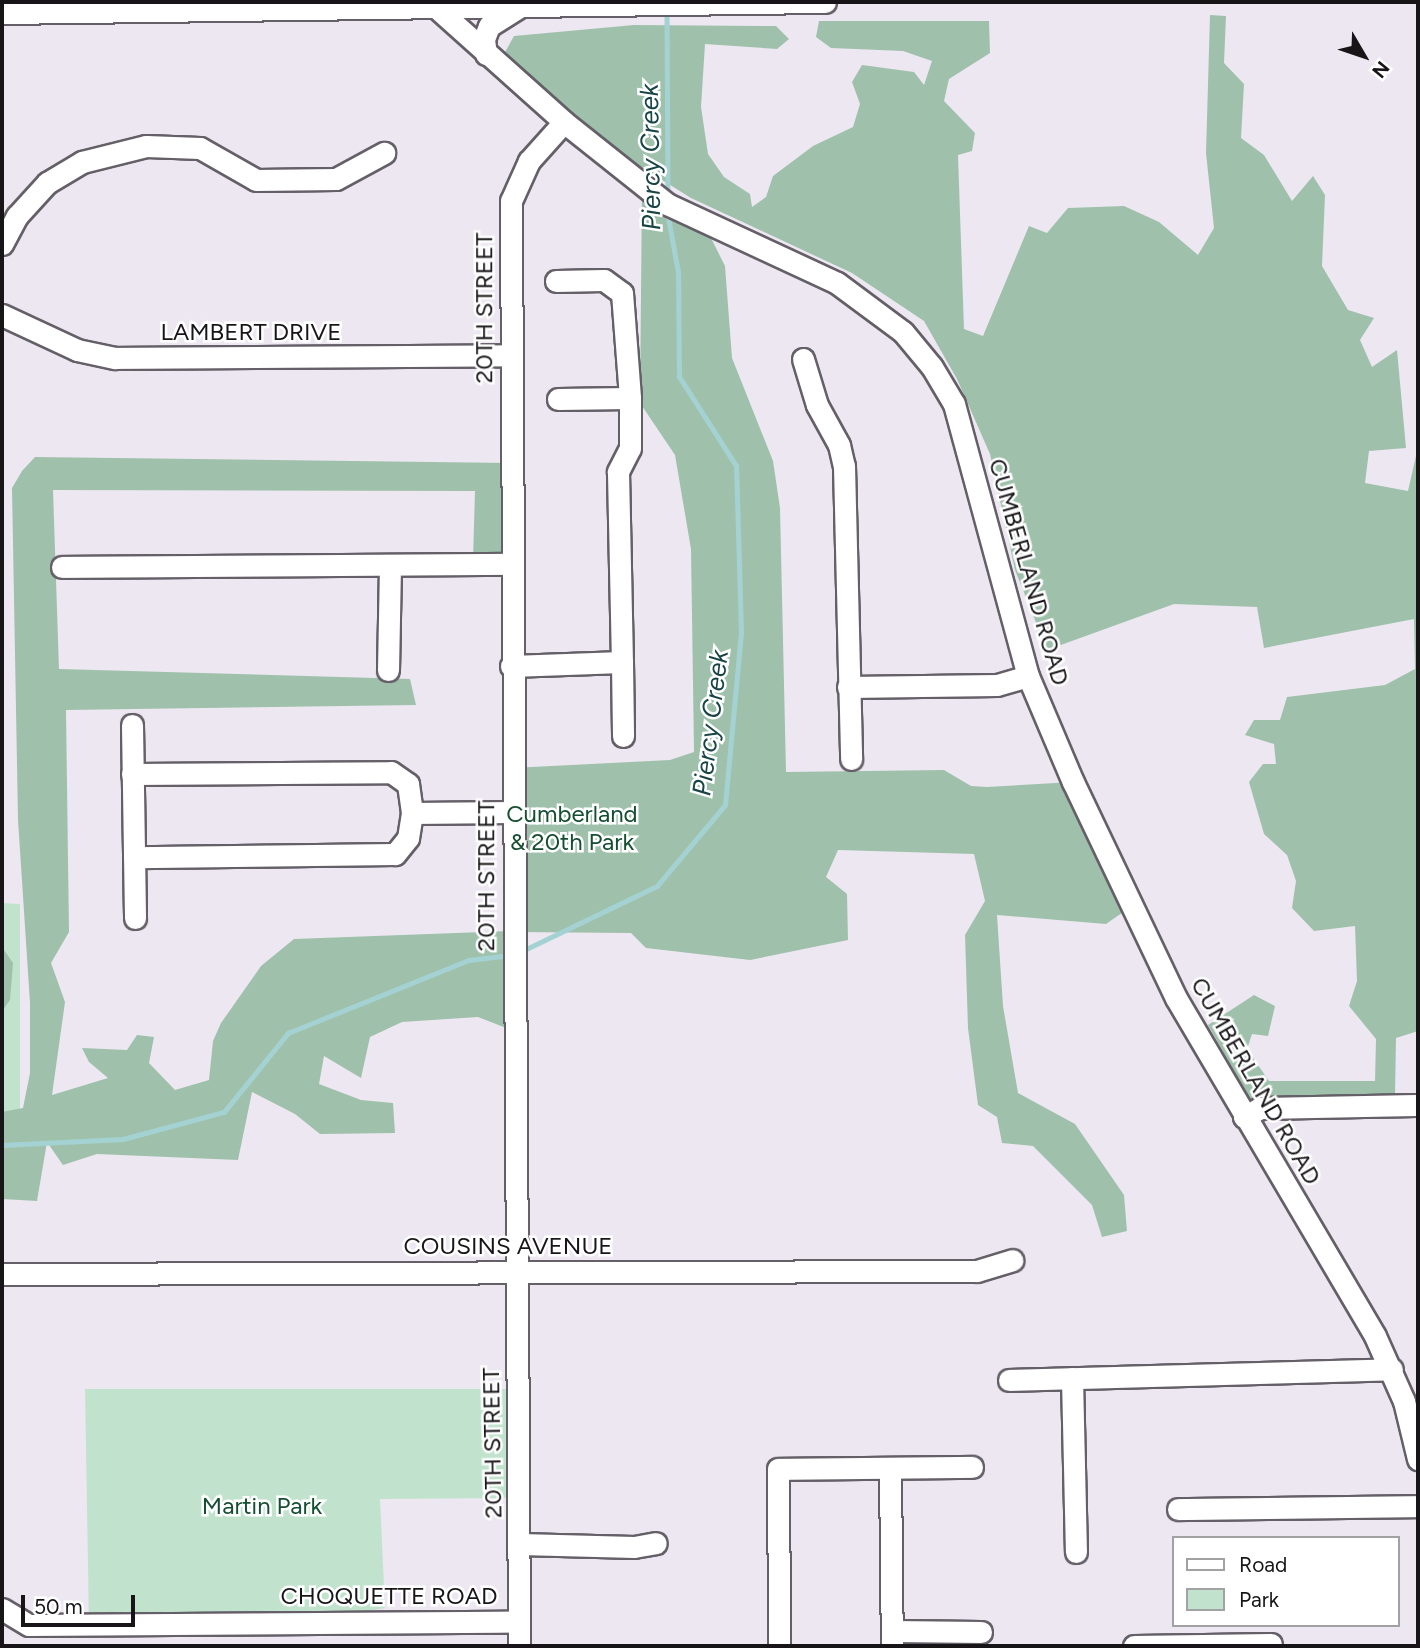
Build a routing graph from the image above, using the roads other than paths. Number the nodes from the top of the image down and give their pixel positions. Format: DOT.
graph roads {
  1 [pos="825,2"];
  2 [pos="433,5"];
  3 [pos="521,6"];
  4 [pos="2,13"];
  5 [pos="486,54"];
  6 [pos="564,122"];
  7 [pos="384,153"];
  8 [pos="2,244"];
  9 [pos="556,281"];
  10 [pos="2,316"];
  11 [pos="510,355"];
  12 [pos="803,359"];
  13 [pos="630,398"];
  14 [pos="558,400"];
  15 [pos="510,564"];
  16 [pos="390,565"];
  17 [pos="62,567"];
  18 [pos="622,662"];
  19 [pos="511,666"];
  20 [pos="388,670"];
  21 [pos="1028,677"];
  22 [pos="848,687"];
  23 [pos="132,725"];
  24 [pos="623,736"];
  25 [pos="851,759"];
  26 [pos="132,774"];
  27 [pos="512,812"];
  28 [pos="411,813"];
  29 [pos="134,857"];
  30 [pos="135,918"];
  31 [pos="1418,1105"];
  32 [pos="1244,1117"];
  33 [pos="1012,1260"];
  34 [pos="516,1273"];
  35 [pos="2,1274"];
  36 [pos="1392,1369"];
  37 [pos="1072,1378"];
  38 [pos="1009,1380"];
  39 [pos="1418,1459"];
  40 [pos="972,1467"];
  41 [pos="890,1468"];
  42 [pos="1418,1506"];
  43 [pos="1178,1509"];
  44 [pos="656,1543"];
  45 [pos="520,1544"];
  46 [pos="1076,1552"];
  47 [pos="5,1613"];
  48 [pos="518,1622"];
  49 [pos="981,1632"];
  50 [pos="85,1636"];
  51 [pos="892,1639"];
  52 [pos="1271,1644"];
  53 [pos="519,1646"];
  54 [pos="779,1646"];
  55 [pos="1134,1646"];
  56 [pos="1172,1646"];
  1 -- 3 [label="street"];
  2 -- 3 [label="street"];
  2 -- 4 [label="street"];
  2 -- 5 [label="street, CUMBERLAND ROAD"];
  3 -- 5 [label="street"];
  5 -- 6 [label="street, CUMBERLAND ROAD"];
  6 -- 11 [label="street, 20TH STREET"];
  6 -- 21 [label="street, CUMBERLAND ROAD"];
  7 -- 8 [label="street"];
  9 -- 13 [label="street"];
  10 -- 11 [label="street, LAMBERT DRIVE"];
  11 -- 15 [label="street, 20TH STREET"];
  12 -- 22 [label="street"];
  13 -- 14 [label="street"];
  13 -- 18 [label="street"];
  15 -- 16 [label="street"];
  15 -- 19 [label="street, 20TH STREET"];
  16 -- 17 [label="street"];
  16 -- 20 [label="street"];
  18 -- 19 [label="street"];
  18 -- 24 [label="street"];
  19 -- 27 [label="street, 20TH STREET"];
  21 -- 22 [label="street"];
  21 -- 32 [label="street, CUMBERLAND ROAD"];
  22 -- 25 [label="street"];
  23 -- 26 [label="street"];
  26 -- 28 [label="street"];
  26 -- 29 [label="street"];
  27 -- 28 [label="street"];
  27 -- 34 [label="street, 20TH STREET"];
  28 -- 29 [label="street"];
  29 -- 30 [label="street"];
  31 -- 32 [label="street"];
  32 -- 36 [label="street, CUMBERLAND ROAD"];
  33 -- 34 [label="street, COUSINS AVENUE"];
  34 -- 35 [label="street, COUSINS AVENUE"];
  34 -- 45 [label="street, 20TH STREET"];
  36 -- 37 [label="street"];
  36 -- 39 [label="street, CUMBERLAND ROAD"];
  37 -- 38 [label="street"];
  37 -- 46 [label="street"];
  40 -- 41 [label="street"];
  41 -- 51 [label="street"];
  41 -- 54 [label="street"];
  42 -- 43 [label="street"];
  44 -- 45 [label="street"];
  45 -- 48 [label="street, 20TH STREET"];
  47 -- 50 [label="street, CHOQUETTE ROAD"];
  48 -- 50 [label="street, CHOQUETTE ROAD"];
  48 -- 53 [label="street, 20TH STREET"];
  49 -- 51 [label="street"];
  52 -- 56 [label="street"];
  55 -- 56 [label="street"];
}
